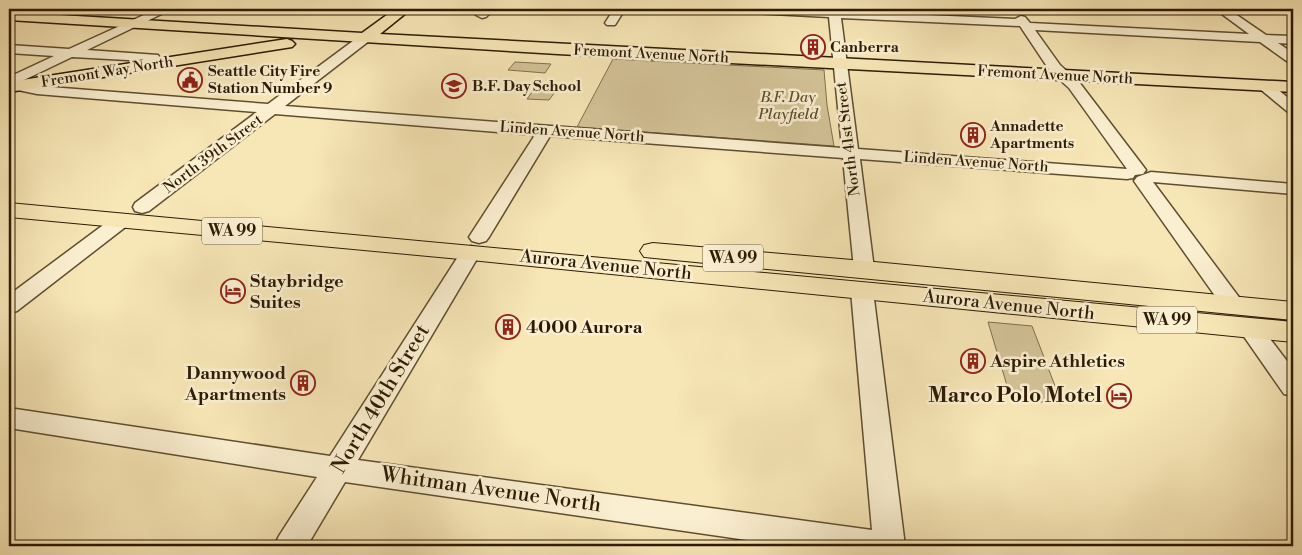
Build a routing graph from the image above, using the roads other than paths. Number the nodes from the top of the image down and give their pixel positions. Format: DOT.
graph roads {
  1 [pos="166,9"];
  2 [pos="404,9"];
  3 [pos="618,9"];
  4 [pos="736,9"];
  5 [pos="1014,9"];
  6 [pos="1221,9"];
  7 [pos="834,11"];
  8 [pos="9,16"];
  9 [pos="611,23"];
  10 [pos="134,24"];
  11 [pos="382,25"];
  12 [pos="1025,25"];
  13 [pos="335,36"];
  14 [pos="365,38"];
  15 [pos="1264,38"];
  16 [pos="270,40"];
  17 [pos="1293,40"];
  18 [pos="9,48"];
  19 [pos="70,53"];
  20 [pos="1293,59"];
  21 [pos="840,64"];
  22 [pos="152,65"];
  23 [pos="1063,75"];
  24 [pos="1265,86"];
  25 [pos="1293,87"];
  26 [pos="12,88"];
  27 [pos="273,109"];
  28 [pos="1293,109"];
  29 [pos="545,131"];
  30 [pos="850,153"];
  31 [pos="1139,176"];
  32 [pos="1293,189"];
  33 [pos="9,195"];
  34 [pos="142,207"];
  35 [pos="9,210"];
  36 [pos="121,221"];
  37 [pos="475,244"];
  38 [pos="863,280"];
  39 [pos="13,298"];
  40 [pos="1293,311"];
  41 [pos="1242,317"];
  42 [pos="1293,332"];
  43 [pos="1293,388"];
  44 [pos="9,418"];
  45 [pos="338,469"];
  46 [pos="290,546"];
  47 [pos="884,546"];
  48 [pos="889,546"];
  1 -- 10 [label="street"];
  2 -- 11 [label="main road, North 39th Street"];
  3 -- 9 [label="street"];
  4 -- 7 [label="street"];
  5 -- 12 [label="street"];
  6 -- 15 [label="street"];
  7 -- 12 [label="street"];
  7 -- 21 [label="street, North 41st Street"];
  8 -- 10 [label="main road"];
  10 -- 16 [label="main road"];
  10 -- 19 [label="street"];
  11 -- 13 [label="main road, Fremont Way North"];
  11 -- 14 [label="main road, North 39th Street"];
  12 -- 15 [label="street"];
  12 -- 23 [label="street"];
  13 -- 14 [label="main road, Fremont Avenue North"];
  13 -- 16 [label="main road, Fremont Way North"];
  14 -- 21 [label="main road, Fremont Avenue North"];
  14 -- 27 [label="street, North 39th Street"];
  15 -- 17 [label="street"];
  15 -- 20 [label="street"];
  16 -- 22 [label="main road, Fremont Way North"];
  18 -- 19 [label="street"];
  19 -- 22 [label="street"];
  19 -- 26 [label="street"];
  21 -- 23 [label="main road, Fremont Avenue North"];
  21 -- 30 [label="street, North 41st Street"];
  22 -- 26 [label="main road, Fremont Way North"];
  23 -- 24 [label="main road, Fremont Avenue North"];
  23 -- 31 [label="street"];
  24 -- 25 [label="main road, Fremont Avenue North"];
  24 -- 28 [label="street"];
  26 -- 27 [label="street, Linden Avenue North"];
  27 -- 29 [label="street, Linden Avenue North"];
  27 -- 34 [label="street, North 39th Street"];
  29 -- 30 [label="street, Linden Avenue North"];
  29 -- 37 [label="street, North 40th Street"];
  30 -- 31 [label="street, Linden Avenue North"];
  30 -- 38 [label="street, North 41st Street"];
  31 -- 32 [label="street, Linden Avenue North"];
  31 -- 41 [label="street"];
  33 -- 34 [label="highway, Aurora Avenue North / WA 99"];
  34 -- 37 [label="highway, Aurora Avenue North / WA 99"];
  35 -- 36 [label="highway, Aurora Avenue North / WA 99"];
  36 -- 37 [label="highway, Aurora Avenue North / WA 99"];
  36 -- 39 [label="street"];
  37 -- 38 [label="highway, Aurora Avenue North / WA 99"];
  37 -- 45 [label="street, North 40th Street"];
  38 -- 41 [label="highway, Aurora Avenue North / WA 99"];
  38 -- 48 [label="street, North 41st Street"];
  40 -- 41 [label="highway, Aurora Avenue North / WA 99"];
  41 -- 42 [label="highway, Aurora Avenue North / WA 99"];
  41 -- 43 [label="street"];
  44 -- 45 [label="street, Whitman Avenue North"];
  45 -- 46 [label="street, North 40th Street"];
  45 -- 47 [label="street, Whitman Avenue North"];
}
